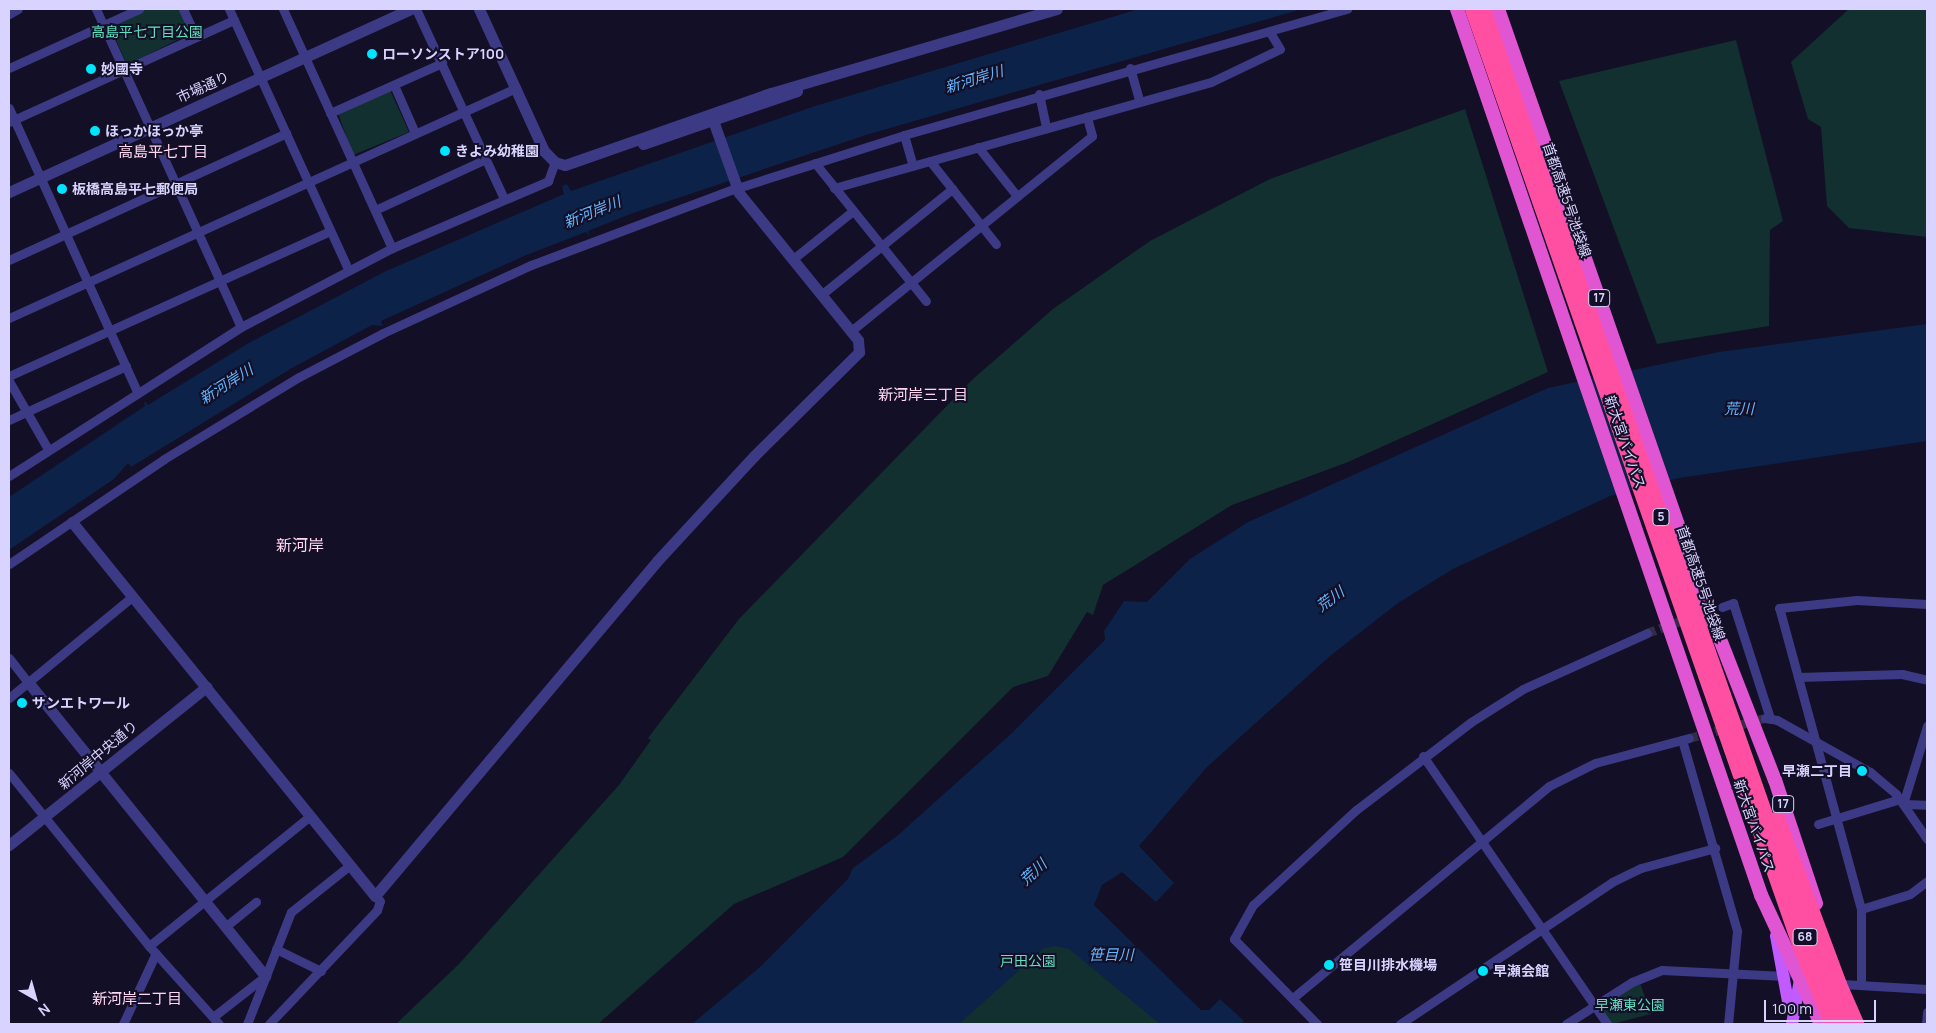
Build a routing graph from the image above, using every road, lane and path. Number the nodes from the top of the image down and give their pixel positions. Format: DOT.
graph roads {
  1 [pos="18,9"];
  2 [pos="96,9"];
  3 [pos="139,9"];
  4 [pos="183,9"];
  5 [pos="229,9"];
  6 [pos="283,9"];
  7 [pos="410,9"];
  8 [pos="416,9"];
  9 [pos="479,9"];
  10 [pos="1057,9"];
  11 [pos="1347,9"];
  12 [pos="1457,9"];
  13 [pos="1472,9"];
  14 [pos="1483,9"];
  15 [pos="1498,9"];
  16 [pos="9,14"];
  17 [pos="234,20"];
  18 [pos="103,25"];
  19 [pos="1269,31"];
  20 [pos="196,37"];
  21 [pos="305,57"];
  22 [pos="442,63"];
  23 [pos="9,68"];
  24 [pos="1130,68"];
  25 [pos="124,70"];
  26 [pos="261,77"];
  27 [pos="826,77"];
  28 [pos="394,85"];
  29 [pos="516,88"];
  30 [pos="1039,94"];
  31 [pos="1140,102"];
  32 [pos="9,108"];
  33 [pos="464,111"];
  34 [pos="330,113"];
  35 [pos="1087,117"];
  36 [pos="11,121"];
  37 [pos="715,125"];
  38 [pos="150,127"];
  39 [pos="1046,128"];
  40 [pos="416,133"];
  41 [pos="286,134"];
  42 [pos="904,135"];
  43 [pos="978,147"];
  44 [pos="614,149"];
  45 [pos="486,159"];
  46 [pos="352,161"];
  47 [pos="930,161"];
  48 [pos="555,162"];
  49 [pos="815,163"];
  50 [pos="913,166"];
  51 [pos="40,177"];
  52 [pos="308,182"];
  53 [pos="176,184"];
  54 [pos="737,188"];
  55 [pos="834,188"];
  56 [pos="952,189"];
  57 [pos="9,192"];
  58 [pos="1017,196"];
  59 [pos="504,199"];
  60 [pos="375,210"];
  61 [pos="853,211"];
  62 [pos="981,226"];
  63 [pos="330,231"];
  64 [pos="198,232"];
  65 [pos="66,234"];
  66 [pos="996,244"];
  67 [pos="882,246"];
  68 [pos="392,248"];
  69 [pos="793,259"];
  70 [pos="9,260"];
  71 [pos="348,270"];
  72 [pos="220,281"];
  73 [pos="88,282"];
  74 [pos="911,282"];
  75 [pos="821,294"];
  76 [pos="926,301"];
  77 [pos="9,318"];
  78 [pos="241,327"];
  79 [pos="110,330"];
  80 [pos="851,331"];
  81 [pos="126,366"];
  82 [pos="9,376"];
  83 [pos="9,381"];
  84 [pos="137,391"];
  85 [pos="24,413"];
  86 [pos="9,420"];
  87 [pos="48,449"];
  88 [pos="9,476"];
  89 [pos="72,522"];
  90 [pos="9,564"];
  91 [pos="132,597"];
  92 [pos="1927,604"];
  93 [pos="1722,607"];
  94 [pos="1693,624"];
  95 [pos="1647,632"];
  96 [pos="9,658"];
  97 [pos="1798,677"];
  98 [pos="1927,680"];
  99 [pos="28,682"];
  100 [pos="206,687"];
  101 [pos="9,698"];
  102 [pos="1927,726"];
  103 [pos="1815,740"];
  104 [pos="1423,756"];
  105 [pos="9,773"];
  106 [pos="100,773"];
  107 [pos="1902,802"];
  108 [pos="1927,805"];
  109 [pos="310,816"];
  110 [pos="1836,818"];
  111 [pos="46,819"];
  112 [pos="1818,824"];
  113 [pos="1927,839"];
  114 [pos="1482,842"];
  115 [pos="9,845"];
  116 [pos="1715,848"];
  117 [pos="1798,849"];
  118 [pos="350,865"];
  119 [pos="1927,882"];
  120 [pos="375,896"];
  121 [pos="204,902"];
  122 [pos="256,902"];
  123 [pos="1861,908"];
  124 [pos="1773,925"];
  125 [pos="225,927"];
  126 [pos="1542,929"];
  127 [pos="149,946"];
  128 [pos="276,949"];
  129 [pos="156,953"];
  130 [pos="321,971"];
  131 [pos="1735,972"];
  132 [pos="265,976"];
  133 [pos="1786,976"];
  134 [pos="1800,980"];
  135 [pos="1861,983"];
  136 [pos="1841,984"];
  137 [pos="1927,989"];
  138 [pos="1294,998"];
  139 [pos="1595,1006"];
  140 [pos="1927,1012"];
  141 [pos="216,1020"];
  142 [pos="123,1024"];
  143 [pos="247,1024"];
  144 [pos="269,1024"];
  145 [pos="1317,1024"];
  146 [pos="1400,1024"];
  147 [pos="1566,1024"];
  148 [pos="1608,1024"];
  149 [pos="1728,1024"];
  150 [pos="1787,1024"];
  151 [pos="1792,1024"];
  152 [pos="1823,1024"];
  153 [pos="1832,1024"];
  154 [pos="1852,1024"];
  155 [pos="1926,1024"];
  1 -- 16 [label="street"];
  2 -- 18 [label="street"];
  3 -- 18 [label="street"];
  4 -- 20 [label="street"];
  5 -- 17 [label="street"];
  6 -- 21 [label="street"];
  7 -- 21 [label="street, 市場通り"];
  8 -- 22 [label="street"];
  9 -- 29 [label="street"];
  10 -- 27 [label="street"];
  11 -- 19 [label="street"];
  12 -- 124 [label="highway, 新大宮バイパス"];
  13 -- 94 [label="highway, 首都高速5号池袋線 / 5, bridge"];
  14 -- 94 [label="highway, 首都高速5号池袋線 / 5, bridge"];
  15 -- 117 [label="highway, 新大宮バイパス / 17"];
  17 -- 20 [label="street"];
  17 -- 26 [label="street"];
  18 -- 23 [label="street"];
  18 -- 25 [label="street"];
  19 -- 24 [label="street"];
  19 -- 31 [label="street"];
  20 -- 25 [label="street"];
  21 -- 26 [label="street, 市場通り"];
  21 -- 34 [label="street"];
  22 -- 28 [label="street"];
  22 -- 33 [label="street"];
  24 -- 30 [label="street"];
  24 -- 31 [label="street"];
  25 -- 36 [label="street"];
  25 -- 38 [label="street"];
  26 -- 38 [label="street, 市場通り"];
  26 -- 41 [label="street"];
  27 -- 37 [label="street"];
  27 -- 44 [label="street"];
  28 -- 34 [label="street"];
  28 -- 40 [label="street"];
  29 -- 33 [label="street"];
  29 -- 48 [label="street"];
  30 -- 39 [label="street"];
  30 -- 42 [label="street"];
  31 -- 35 [label="street"];
  32 -- 36 [label="street"];
  33 -- 40 [label="street"];
  33 -- 45 [label="street"];
  34 -- 46 [label="street"];
  35 -- 39 [label="street"];
  35 -- 58 [label="street"];
  36 -- 51 [label="street"];
  37 -- 44 [label="street"];
  37 -- 54 [label="street"];
  38 -- 51 [label="street, 市場通り"];
  38 -- 53 [label="street"];
  39 -- 43 [label="street"];
  40 -- 46 [label="street"];
  41 -- 52 [label="street"];
  41 -- 53 [label="street"];
  42 -- 49 [label="street"];
  42 -- 50 [label="street"];
  43 -- 47 [label="street"];
  43 -- 58 [label="street"];
  44 -- 48 [label="street"];
  45 -- 59 [label="street"];
  45 -- 60 [label="street"];
  46 -- 52 [label="street"];
  46 -- 60 [label="street"];
  47 -- 50 [label="street"];
  47 -- 56 [label="street"];
  48 -- 59 [label="street"];
  49 -- 54 [label="street"];
  49 -- 55 [label="street"];
  50 -- 55 [label="street"];
  51 -- 57 [label="street, 市場通り"];
  51 -- 65 [label="street"];
  52 -- 63 [label="street"];
  52 -- 64 [label="street"];
  53 -- 64 [label="street"];
  53 -- 65 [label="street"];
  54 -- 69 [label="street"];
  54 -- 89 [label="street"];
  55 -- 61 [label="street"];
  56 -- 62 [label="street"];
  56 -- 67 [label="street"];
  58 -- 62 [label="street"];
  59 -- 68 [label="street"];
  60 -- 68 [label="street"];
  61 -- 67 [label="street"];
  61 -- 69 [label="street"];
  62 -- 66 [label="street"];
  62 -- 74 [label="street"];
  63 -- 71 [label="street"];
  63 -- 72 [label="street"];
  64 -- 72 [label="street"];
  64 -- 73 [label="street"];
  65 -- 70 [label="street"];
  65 -- 73 [label="street"];
  67 -- 74 [label="street"];
  67 -- 75 [label="street"];
  68 -- 71 [label="street"];
  69 -- 75 [label="street"];
  71 -- 78 [label="street"];
  72 -- 78 [label="street"];
  72 -- 79 [label="street"];
  73 -- 77 [label="street"];
  73 -- 79 [label="street"];
  74 -- 76 [label="street"];
  74 -- 80 [label="street"];
  75 -- 80 [label="street"];
  78 -- 84 [label="street"];
  79 -- 81 [label="street"];
  79 -- 82 [label="street"];
  80 -- 120 [label="street"];
  81 -- 84 [label="street"];
  81 -- 85 [label="street"];
  83 -- 85 [label="street"];
  84 -- 87 [label="street"];
  85 -- 86 [label="street"];
  85 -- 87 [label="street"];
  87 -- 88 [label="street"];
  89 -- 90 [label="street"];
  89 -- 91 [label="street"];
  91 -- 99 [label="street"];
  91 -- 100 [label="street"];
  92 -- 97 [label="street"];
  93 -- 103 [label="street"];
  94 -- 136 [label="highway, bridge"];
  94 -- 152 [label="highway, bridge"];
  94 -- 153 [label="highway, 首都高速5号池袋線 / 5, bridge"];
  94 -- 154 [label="highway, 首都高速5号池袋線 / 5, bridge"];
  95 -- 104 [label="street"];
  96 -- 99 [label="street"];
  97 -- 98 [label="street"];
  97 -- 103 [label="street"];
  99 -- 101 [label="street"];
  99 -- 106 [label="street"];
  100 -- 106 [label="street, 新河岸中央通り"];
  100 -- 109 [label="street"];
  102 -- 107 [label="street"];
  103 -- 107 [label="street"];
  103 -- 110 [label="street"];
  104 -- 114 [label="street"];
  104 -- 138 [label="street"];
  105 -- 111 [label="street"];
  106 -- 111 [label="street, 新河岸中央通り"];
  106 -- 121 [label="street"];
  107 -- 108 [label="street"];
  107 -- 110 [label="street"];
  107 -- 113 [label="street"];
  109 -- 118 [label="street"];
  109 -- 121 [label="street"];
  110 -- 112 [label="street"];
  110 -- 123 [label="street"];
  111 -- 115 [label="street, 新河岸中央通り"];
  111 -- 127 [label="street"];
  114 -- 116 [label="street"];
  114 -- 126 [label="street"];
  114 -- 138 [label="street"];
  116 -- 126 [label="street"];
  116 -- 131 [label="street"];
  117 -- 134 [label="main road, 68"];
  117 -- 136 [label="highway, 新大宮バイパス / 17"];
  118 -- 120 [label="street"];
  118 -- 128 [label="street"];
  119 -- 123 [label="street"];
  120 -- 130 [label="street"];
  121 -- 125 [label="street"];
  121 -- 127 [label="street"];
  122 -- 125 [label="street"];
  123 -- 135 [label="street"];
  124 -- 133 [label="main road, 68"];
  124 -- 134 [label="highway, 新大宮バイパス"];
  125 -- 132 [label="street"];
  126 -- 139 [label="street"];
  126 -- 146 [label="street"];
  127 -- 129 [label="street"];
  128 -- 130 [label="street"];
  128 -- 132 [label="street"];
  129 -- 141 [label="street"];
  129 -- 142 [label="street"];
  130 -- 144 [label="street"];
  131 -- 133 [label="street"];
  131 -- 139 [label="street"];
  131 -- 149 [label="street"];
  132 -- 141 [label="street"];
  132 -- 143 [label="street"];
  133 -- 150 [label="main road, 68"];
  134 -- 151 [label="main road, 68"];
  134 -- 152 [label="highway, 新大宮バイパス"];
  135 -- 136 [label="street"];
  135 -- 137 [label="street"];
  136 -- 154 [label="highway"];
  138 -- 145 [label="street"];
  139 -- 147 [label="street"];
  139 -- 148 [label="street"];
  140 -- 155 [label="street"];
}
